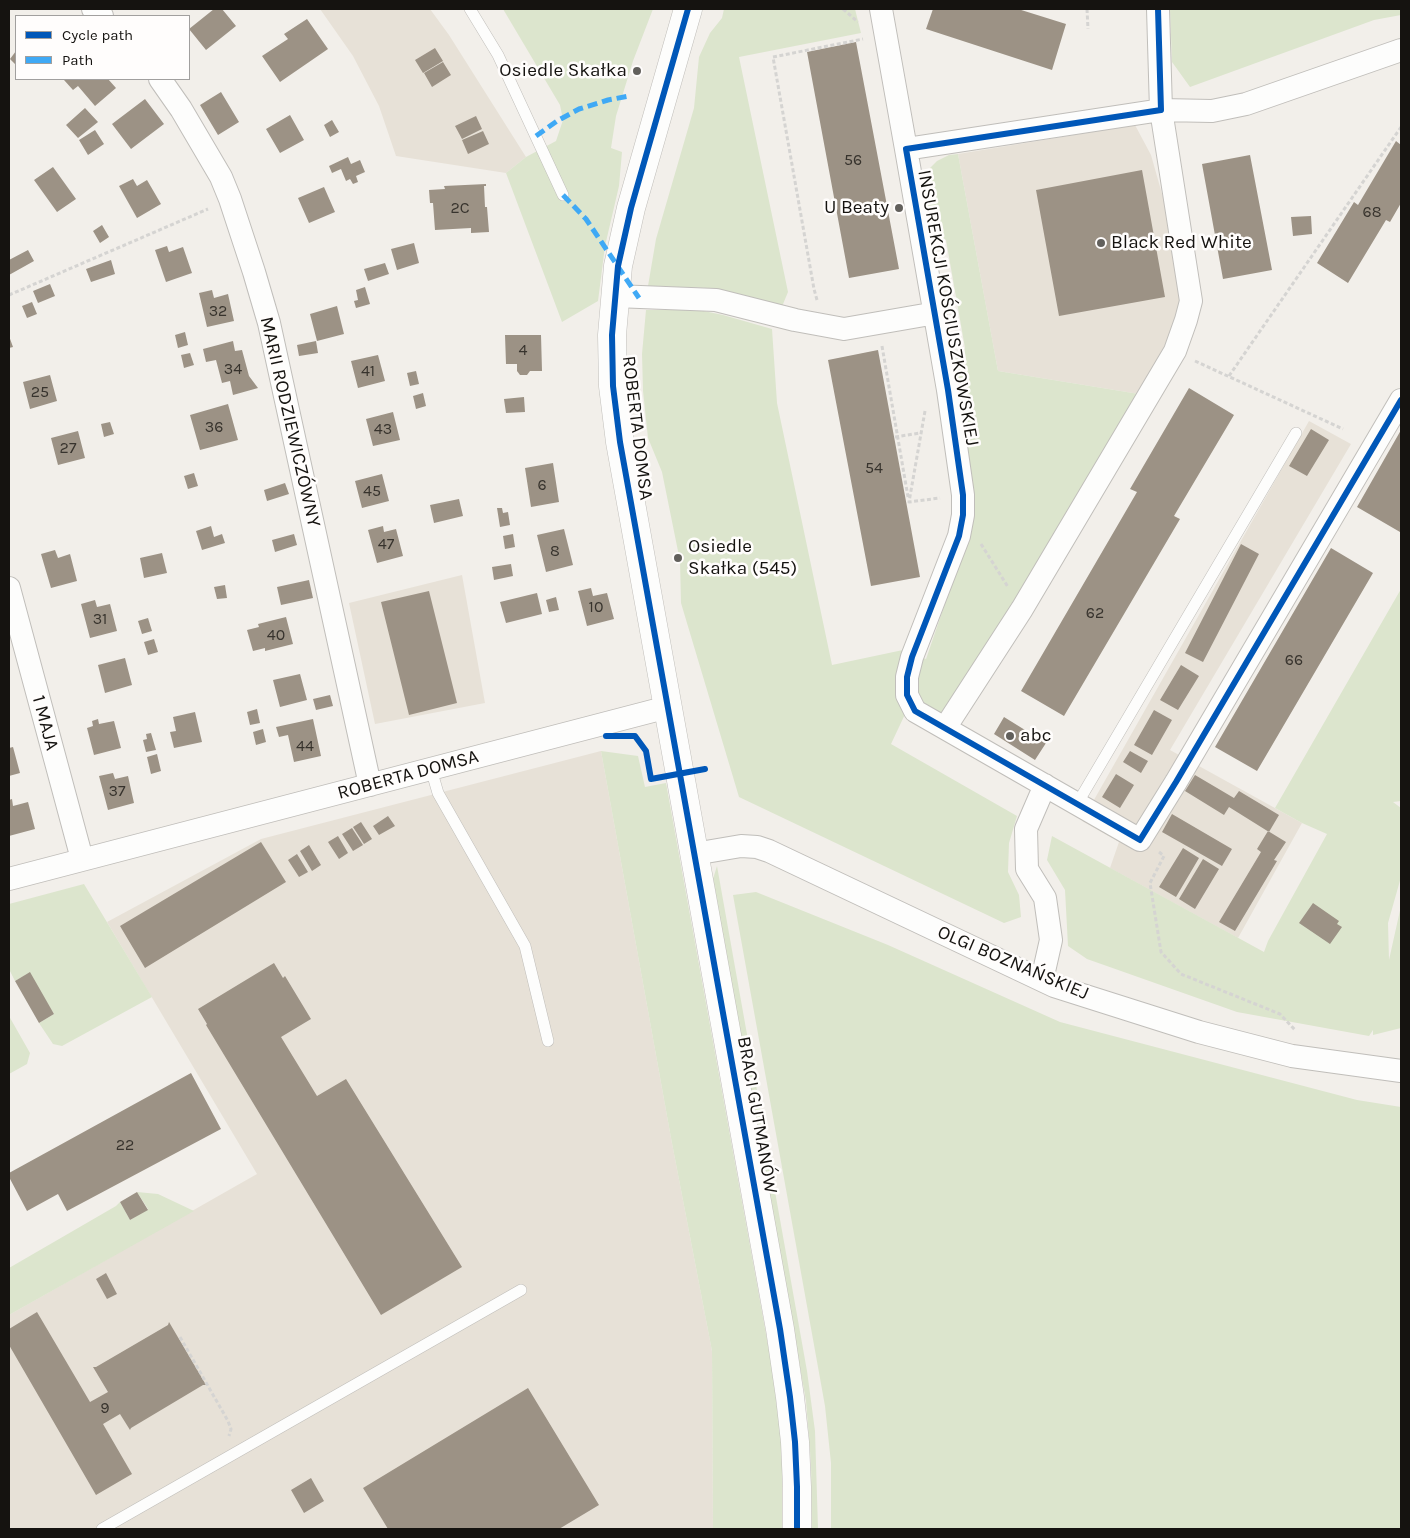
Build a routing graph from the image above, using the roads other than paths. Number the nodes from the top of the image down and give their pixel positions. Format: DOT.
graph roads {
  1 [pos="470,9"];
  2 [pos="688,9"];
  3 [pos="881,9"];
  4 [pos="1158,9"];
  5 [pos="1401,50"];
  6 [pos="161,80"];
  7 [pos="1161,110"];
  8 [pos="906,149"];
  9 [pos="563,196"];
  10 [pos="615,296"];
  11 [pos="936,313"];
  12 [pos="1401,400"];
  13 [pos="1296,433"];
  14 [pos="9,588"];
  15 [pos="668,708"];
  16 [pos="946,728"];
  17 [pos="431,769"];
  18 [pos="370,785"];
  19 [pos="1044,785"];
  20 [pos="1077,804"];
  21 [pos="694,854"];
  22 [pos="82,859"];
  23 [pos="9,879"];
  24 [pos="1042,980"];
  25 [pos="548,1041"];
  26 [pos="1401,1071"];
  27 [pos="521,1290"];
  28 [pos="102,1529"];
  29 [pos="797,1529"];
  1 -- 9 [label="lane"];
  2 -- 10 [label="street, ROBERTA DOMSA"];
  3 -- 8 [label="street, INSUREKCJI KOŚCIUSZKOWSKIEJ"];
  4 -- 7 [label="street"];
  5 -- 7 [label="street, INSUREKCJI KOŚCIUSZKOWSKIEJ"];
  6 -- 18 [label="street, MARII RODZIEWICZÓWNY"];
  7 -- 8 [label="street, INSUREKCJI KOŚCIUSZKOWSKIEJ"];
  7 -- 16 [label="street"];
  8 -- 11 [label="street, INSUREKCJI KOŚCIUSZKOWSKIEJ"];
  10 -- 11 [label="street, INSUREKCJI KOŚCIUSZKOWSKIEJ"];
  10 -- 15 [label="street, ROBERTA DOMSA"];
  11 -- 16 [label="street, INSUREKCJI KOŚCIUSZKOWSKIEJ"];
  12 -- 20 [label="street, INSUREKCJI KOŚCIUSZKOWSKIEJ"];
  13 -- 20 [label="lane"];
  14 -- 22 [label="street, 1 MAJA"];
  15 -- 17 [label="street, ROBERTA DOMSA"];
  15 -- 21 [label="street, BRACI GUTMANÓW"];
  16 -- 19 [label="street, INSUREKCJI KOŚCIUSZKOWSKIEJ"];
  17 -- 18 [label="street, ROBERTA DOMSA"];
  17 -- 25 [label="lane"];
  18 -- 22 [label="street, ROBERTA DOMSA"];
  19 -- 20 [label="street, INSUREKCJI KOŚCIUSZKOWSKIEJ"];
  19 -- 24 [label="street"];
  21 -- 24 [label="street, OLGI BOZNAŃSKIEJ"];
  21 -- 29 [label="street, BRACI GUTMANÓW"];
  22 -- 23 [label="street, ROBERTA DOMSA"];
  24 -- 26 [label="street, OLGI BOZNAŃSKIEJ"];
  27 -- 28 [label="lane"];
}
